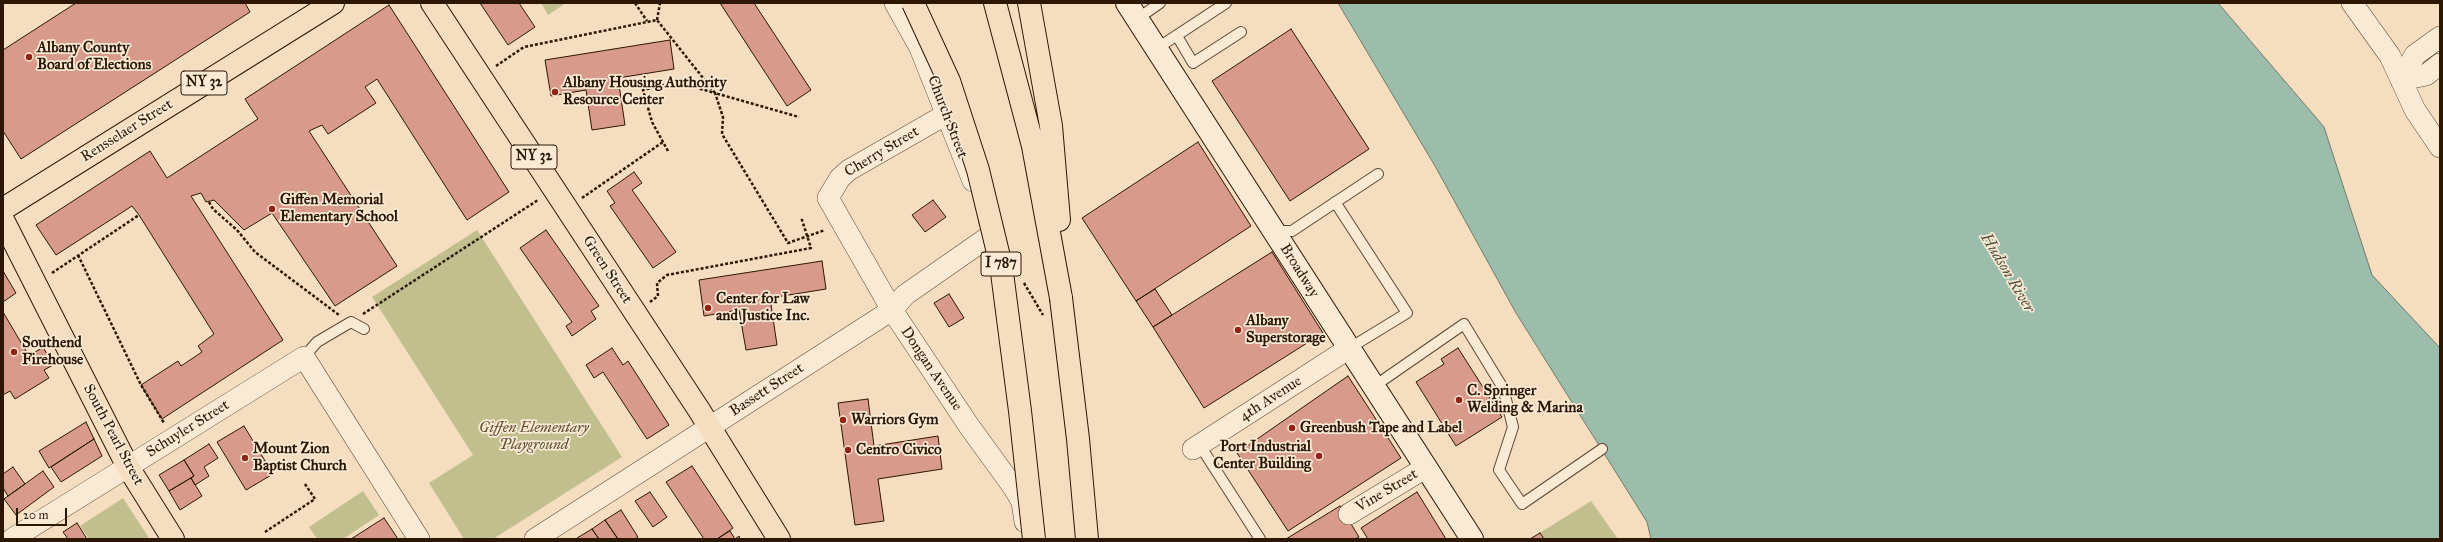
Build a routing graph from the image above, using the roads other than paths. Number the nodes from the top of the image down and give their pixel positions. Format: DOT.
graph roads {
  1 [pos="333,3"];
  2 [pos="432,3"];
  3 [pos="895,3"];
  4 [pos="913,3"];
  5 [pos="995,3"];
  6 [pos="1029,3"];
  7 [pos="1160,3"];
  8 [pos="1226,3"];
  9 [pos="2352,3"];
  10 [pos="1132,11"];
  11 [pos="1241,32"];
  12 [pos="1177,36"];
  13 [pos="2440,37"];
  14 [pos="1156,49"];
  15 [pos="2440,64"];
  16 [pos="2401,80"];
  17 [pos="945,115"];
  18 [pos="2440,148"];
  19 [pos="1378,174"];
  20 [pos="828,198"];
  21 [pos="1335,202"];
  22 [pos="3,209"];
  23 [pos="3,220"];
  24 [pos="1273,231"];
  25 [pos="994,233"];
  26 [pos="1061,298"];
  27 [pos="892,310"];
  28 [pos="364,329"];
  29 [pos="1348,349"];
  30 [pos="304,357"];
  31 [pos="1373,387"];
  32 [pos="710,427"];
  33 [pos="1196,447"];
  34 [pos="1602,449"];
  35 [pos="128,467"];
  36 [pos="1425,468"];
  37 [pos="1349,514"];
  38 [pos="12,539"];
  39 [pos="174,539"];
  40 [pos="419,539"];
  41 [pos="535,539"];
  42 [pos="779,539"];
  43 [pos="1024,539"];
  44 [pos="1034,539"];
  45 [pos="1087,539"];
  46 [pos="1260,539"];
  47 [pos="1472,539"];
  1 -- 22 [label="main road, Rensselaer Street / NY 32"];
  2 -- 32 [label="main road, Green Street / NY 32"];
  3 -- 17 [label="street, Church Street"];
  4 -- 44 [label="main road, I 787, bridge"];
  5 -- 26 [label="main road"];
  6 -- 26 [label="main road"];
  7 -- 10 [label="lane"];
  8 -- 12 [label="lane"];
  9 -- 16 [label="street"];
  10 -- 14 [label="street, Broadway"];
  11 -- 12 [label="lane"];
  12 -- 14 [label="lane"];
  13 -- 16 [label="street"];
  14 -- 24 [label="street, Broadway"];
  15 -- 16 [label="street"];
  16 -- 18 [label="street"];
  17 -- 20 [label="street, Cherry Street"];
  17 -- 25 [label="street, Church Street"];
  19 -- 21 [label="lane"];
  20 -- 27 [label="street, Dongan Avenue"];
  21 -- 24 [label="lane"];
  21 -- 29 [label="lane"];
  23 -- 35 [label="main road, South Pearl Street"];
  24 -- 29 [label="street, Broadway"];
  25 -- 27 [label="street, Bassett Street"];
  26 -- 45 [label="main road, bridge"];
  27 -- 32 [label="street, Bassett Street"];
  27 -- 43 [label="street, Dongan Avenue"];
  28 -- 30 [label="lane"];
  29 -- 31 [label="street, Broadway"];
  29 -- 33 [label="street, 4th Avenue"];
  30 -- 35 [label="street, Schuyler Street"];
  30 -- 40 [label="street"];
  31 -- 34 [label="lane"];
  31 -- 36 [label="street, Broadway"];
  32 -- 41 [label="street, Bassett Street"];
  32 -- 42 [label="main road, Green Street / NY 32"];
  33 -- 46 [label="lane"];
  35 -- 38 [label="street, Schuyler Street"];
  35 -- 39 [label="main road, South Pearl Street"];
  36 -- 37 [label="street, Vine Street"];
  36 -- 47 [label="street, Broadway"];
}
